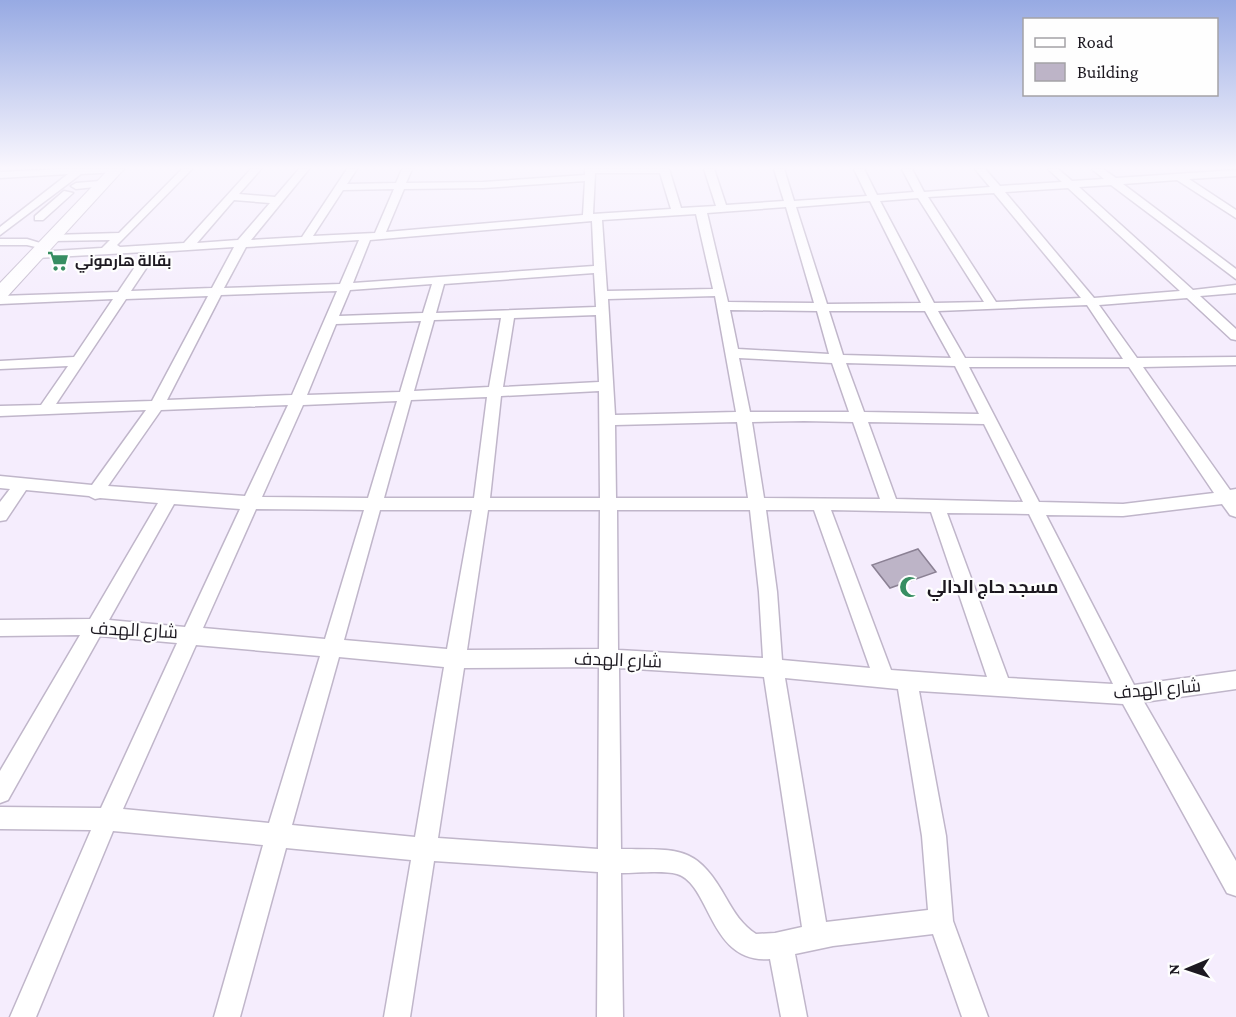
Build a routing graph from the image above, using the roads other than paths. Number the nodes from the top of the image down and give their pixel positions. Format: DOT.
graph roads {
  1 [pos="21,216"];
  2 [pos="56,216"];
  3 [pos="72,216"];
  4 [pos="141,216"];
  5 [pos="214,216"];
  6 [pos="264,216"];
  7 [pos="321,216"];
  8 [pos="383,216"];
  9 [pos="619,216"];
  10 [pos="703,216"];
  11 [pos="793,216"];
  12 [pos="884,216"];
  13 [pos="935,216"];
  14 [pos="1020,216"];
  15 [pos="1105,216"];
  16 [pos="1159,216"];
  17 [pos="39,218"];
  18 [pos="593,218"];
  19 [pos="18,219"];
  20 [pos="0,232"];
  21 [pos="122,236"];
  22 [pos="372,236"];
  23 [pos="306,240"];
  24 [pos="0,242"];
  25 [pos="242,243"];
  26 [pos="189,245"];
  27 [pos="44,246"];
  28 [pos="153,249"];
  29 [pos="601,269"];
  30 [pos="1236,275"];
  31 [pos="439,281"];
  32 [pos="345,287"];
  33 [pos="1236,289"];
  34 [pos="216,292"];
  35 [pos="0,294"];
  36 [pos="1191,295"];
  37 [pos="120,296"];
  38 [pos="721,299"];
  39 [pos="0,300"];
  40 [pos="1090,302"];
  41 [pos="603,303"];
  42 [pos="993,306"];
  43 [pos="822,308"];
  44 [pos="930,308"];
  45 [pos="508,314"];
  46 [pos="426,318"];
  47 [pos="331,320"];
  48 [pos="1236,336"];
  49 [pos="731,353"];
  50 [pos="838,360"];
  51 [pos="77,361"];
  52 [pos="1236,361"];
  53 [pos="960,362"];
  54 [pos="1135,364"];
  55 [pos="0,365"];
  56 [pos="607,386"];
  57 [pos="495,391"];
  58 [pos="406,396"];
  59 [pos="297,399"];
  60 [pos="157,405"];
  61 [pos="45,410"];
  62 [pos="0,411"];
  63 [pos="744,416"];
  64 [pos="860,418"];
  65 [pos="987,419"];
  66 [pos="608,420"];
  67 [pos="0,482"];
  68 [pos="22,484"];
  69 [pos="95,493"];
  70 [pos="1231,496"];
  71 [pos="169,498"];
  72 [pos="251,503"];
  73 [pos="481,503"];
  74 [pos="609,503"];
  75 [pos="372,504"];
  76 [pos="758,504"];
  77 [pos="820,504"];
  78 [pos="890,505"];
  79 [pos="937,507"];
  80 [pos="1034,509"];
  81 [pos="1236,511"];
  82 [pos="0,515"];
  83 [pos="94,627"];
  84 [pos="0,628"];
  85 [pos="193,634"];
  86 [pos="333,649"];
  87 [pos="608,658"];
  88 [pos="454,659"];
  89 [pos="773,668"];
  90 [pos="884,679"];
  91 [pos="1236,680"];
  92 [pos="907,681"];
  93 [pos="1001,687"];
  94 [pos="1129,695"];
  95 [pos="0,792"];
  96 [pos="0,818"];
  97 [pos="107,819"];
  98 [pos="277,836"];
  99 [pos="423,849"];
  100 [pos="608,861"];
  101 [pos="1234,875"];
  102 [pos="941,921"];
  103 [pos="816,936"];
  104 [pos="780,945"];
  105 [pos="23,1017"];
  106 [pos="227,1017"];
  107 [pos="397,1017"];
  108 [pos="610,1017"];
  109 [pos="794,1017"];
  110 [pos="975,1017"];
  1 -- 19 [label="street"];
  2 -- 17 [label="street"];
  3 -- 27 [label="street"];
  4 -- 21 [label="street"];
  5 -- 26 [label="street"];
  6 -- 25 [label="street"];
  7 -- 23 [label="street"];
  8 -- 22 [label="street"];
  9 -- 18 [label="street"];
  10 -- 38 [label="street"];
  11 -- 43 [label="street"];
  12 -- 44 [label="street"];
  13 -- 42 [label="street"];
  14 -- 40 [label="street"];
  15 -- 36 [label="street"];
  16 -- 30 [label="street"];
  17 -- 19 [label="street"];
  18 -- 22 [label="street"];
  18 -- 29 [label="street"];
  19 -- 20 [label="street"];
  21 -- 26 [label="street"];
  21 -- 27 [label="street"];
  22 -- 23 [label="street"];
  22 -- 32 [label="street"];
  23 -- 25 [label="street"];
  24 -- 27 [label="street"];
  25 -- 26 [label="street"];
  25 -- 34 [label="street"];
  26 -- 28 [label="street"];
  27 -- 28 [label="street"];
  27 -- 35 [label="street"];
  28 -- 37 [label="street"];
  29 -- 31 [label="street"];
  29 -- 41 [label="street"];
  31 -- 32 [label="street"];
  31 -- 46 [label="street"];
  32 -- 34 [label="street"];
  32 -- 47 [label="street"];
  33 -- 36 [label="street"];
  34 -- 37 [label="street"];
  34 -- 60 [label="street"];
  36 -- 40 [label="street"];
  36 -- 48 [label="street"];
  37 -- 39 [label="street"];
  37 -- 51 [label="street"];
  38 -- 41 [label="street"];
  38 -- 43 [label="street"];
  38 -- 49 [label="street"];
  40 -- 42 [label="street"];
  40 -- 54 [label="street"];
  41 -- 45 [label="street"];
  41 -- 56 [label="street"];
  42 -- 44 [label="street"];
  43 -- 44 [label="street"];
  43 -- 50 [label="street"];
  44 -- 53 [label="street"];
  45 -- 46 [label="street"];
  45 -- 57 [label="street"];
  46 -- 47 [label="street"];
  46 -- 58 [label="street"];
  47 -- 59 [label="street"];
  49 -- 50 [label="street"];
  49 -- 63 [label="street"];
  50 -- 53 [label="street"];
  50 -- 64 [label="street"];
  51 -- 55 [label="street"];
  51 -- 61 [label="street"];
  52 -- 54 [label="street"];
  53 -- 54 [label="street"];
  53 -- 65 [label="street"];
  54 -- 70 [label="street"];
  56 -- 57 [label="street"];
  56 -- 66 [label="street"];
  57 -- 58 [label="street"];
  57 -- 73 [label="street"];
  58 -- 59 [label="street"];
  58 -- 75 [label="street"];
  59 -- 60 [label="street"];
  59 -- 72 [label="street"];
  60 -- 61 [label="street"];
  60 -- 69 [label="street"];
  61 -- 62 [label="street"];
  63 -- 64 [label="street"];
  63 -- 66 [label="street"];
  63 -- 76 [label="street"];
  64 -- 65 [label="street"];
  64 -- 78 [label="street"];
  65 -- 80 [label="street"];
  66 -- 74 [label="street"];
  67 -- 68 [label="street"];
  68 -- 69 [label="street"];
  68 -- 82 [label="street"];
  69 -- 71 [label="street"];
  70 -- 80 [label="street"];
  70 -- 81 [label="street"];
  71 -- 72 [label="street"];
  71 -- 83 [label="street"];
  72 -- 75 [label="street"];
  72 -- 85 [label="street"];
  73 -- 74 [label="street"];
  73 -- 75 [label="street"];
  73 -- 88 [label="street"];
  74 -- 76 [label="street"];
  74 -- 87 [label="street"];
  75 -- 86 [label="street"];
  76 -- 77 [label="street"];
  76 -- 89 [label="street"];
  77 -- 78 [label="street"];
  77 -- 90 [label="street"];
  78 -- 79 [label="street"];
  79 -- 80 [label="street"];
  79 -- 93 [label="street"];
  80 -- 94 [label="street"];
  83 -- 84 [label="street, شارع الهدف"];
  83 -- 85 [label="street, شارع الهدف"];
  83 -- 95 [label="street"];
  85 -- 86 [label="street, شارع الهدف"];
  85 -- 97 [label="street"];
  86 -- 88 [label="street, شارع الهدف"];
  86 -- 98 [label="street"];
  87 -- 88 [label="street, شارع الهدف"];
  87 -- 89 [label="street, شارع الهدف"];
  87 -- 100 [label="street"];
  88 -- 99 [label="street"];
  89 -- 90 [label="street, شارع الهدف"];
  89 -- 103 [label="street"];
  90 -- 92 [label="street, شارع الهدف"];
  91 -- 94 [label="street, شارع الهدف"];
  92 -- 93 [label="street, شارع الهدف"];
  92 -- 102 [label="street"];
  93 -- 94 [label="street, شارع الهدف"];
  94 -- 101 [label="street"];
  96 -- 97 [label="street"];
  97 -- 98 [label="street"];
  97 -- 105 [label="street"];
  98 -- 99 [label="street"];
  98 -- 106 [label="street"];
  99 -- 100 [label="street"];
  99 -- 107 [label="street"];
  100 -- 104 [label="street"];
  100 -- 108 [label="street"];
  102 -- 103 [label="street"];
  102 -- 110 [label="street"];
  103 -- 104 [label="street"];
  104 -- 109 [label="street"];
}
